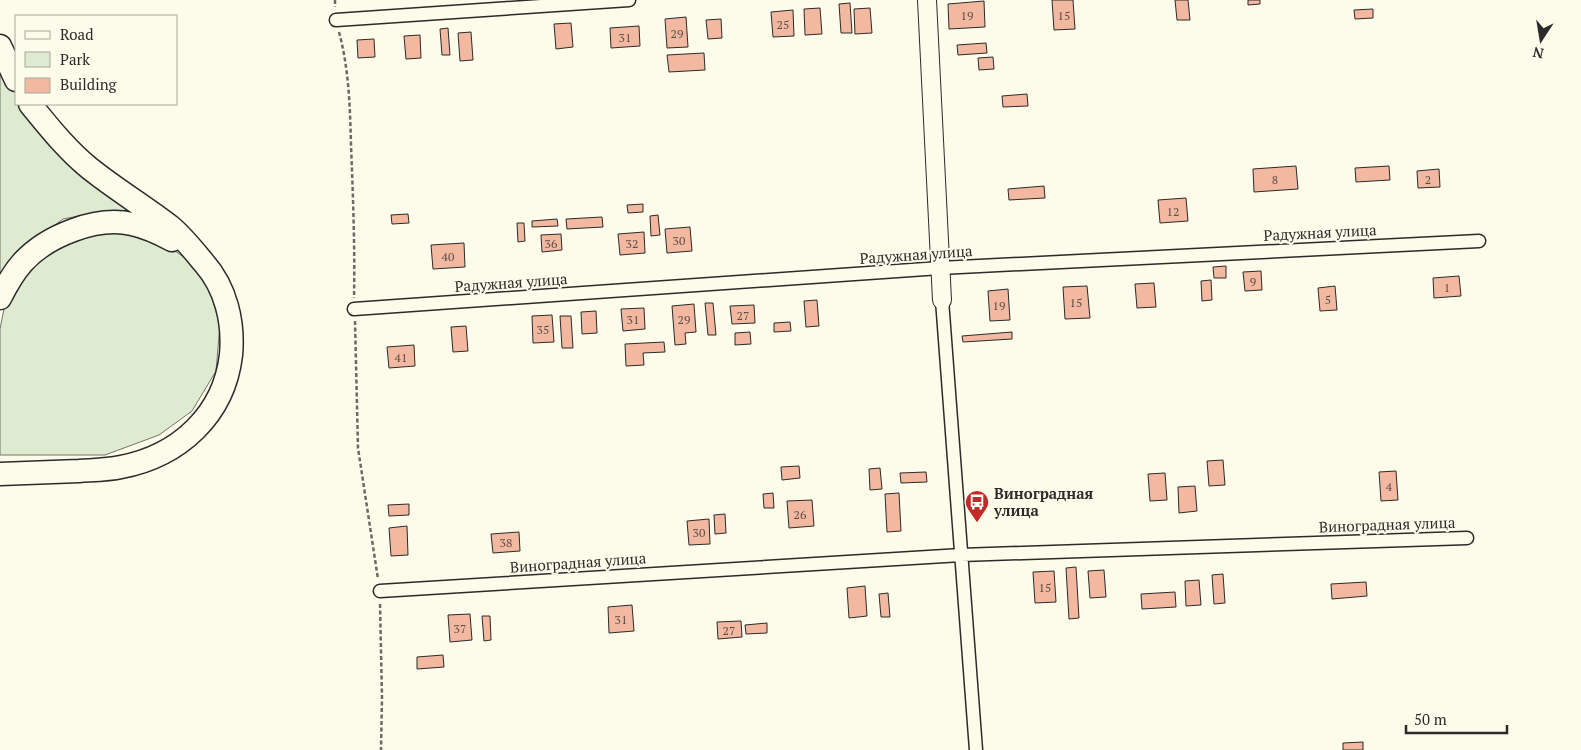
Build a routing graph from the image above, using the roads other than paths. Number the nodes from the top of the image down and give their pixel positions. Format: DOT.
graph roads {
  1 [pos="629,0"];
  2 [pos="927,0"];
  3 [pos="336,20"];
  4 [pos="0,46"];
  5 [pos="15,78"];
  6 [pos="31,105"];
  7 [pos="1480,241"];
  8 [pos="192,250"];
  9 [pos="940,268"];
  10 [pos="0,298"];
  11 [pos="942,300"];
  12 [pos="354,309"];
  13 [pos="0,474"];
  14 [pos="1468,538"];
  15 [pos="961,555"];
  16 [pos="380,591"];
  17 [pos="976,750"];
  1 -- 3 [label="street"];
  2 -- 9 [label="street"];
  4 -- 5 [label="highway"];
  6 -- 8 [label="highway"];
  7 -- 9 [label="street, Радужная улица"];
  8 -- 10 [label="highway"];
  8 -- 13 [label="highway"];
  9 -- 11 [label="street"];
  9 -- 12 [label="street, Радужная улица"];
  11 -- 15 [label="street"];
  14 -- 15 [label="street, Виноградная улица"];
  15 -- 16 [label="street, Виноградная улица"];
  15 -- 17 [label="street"];
}
